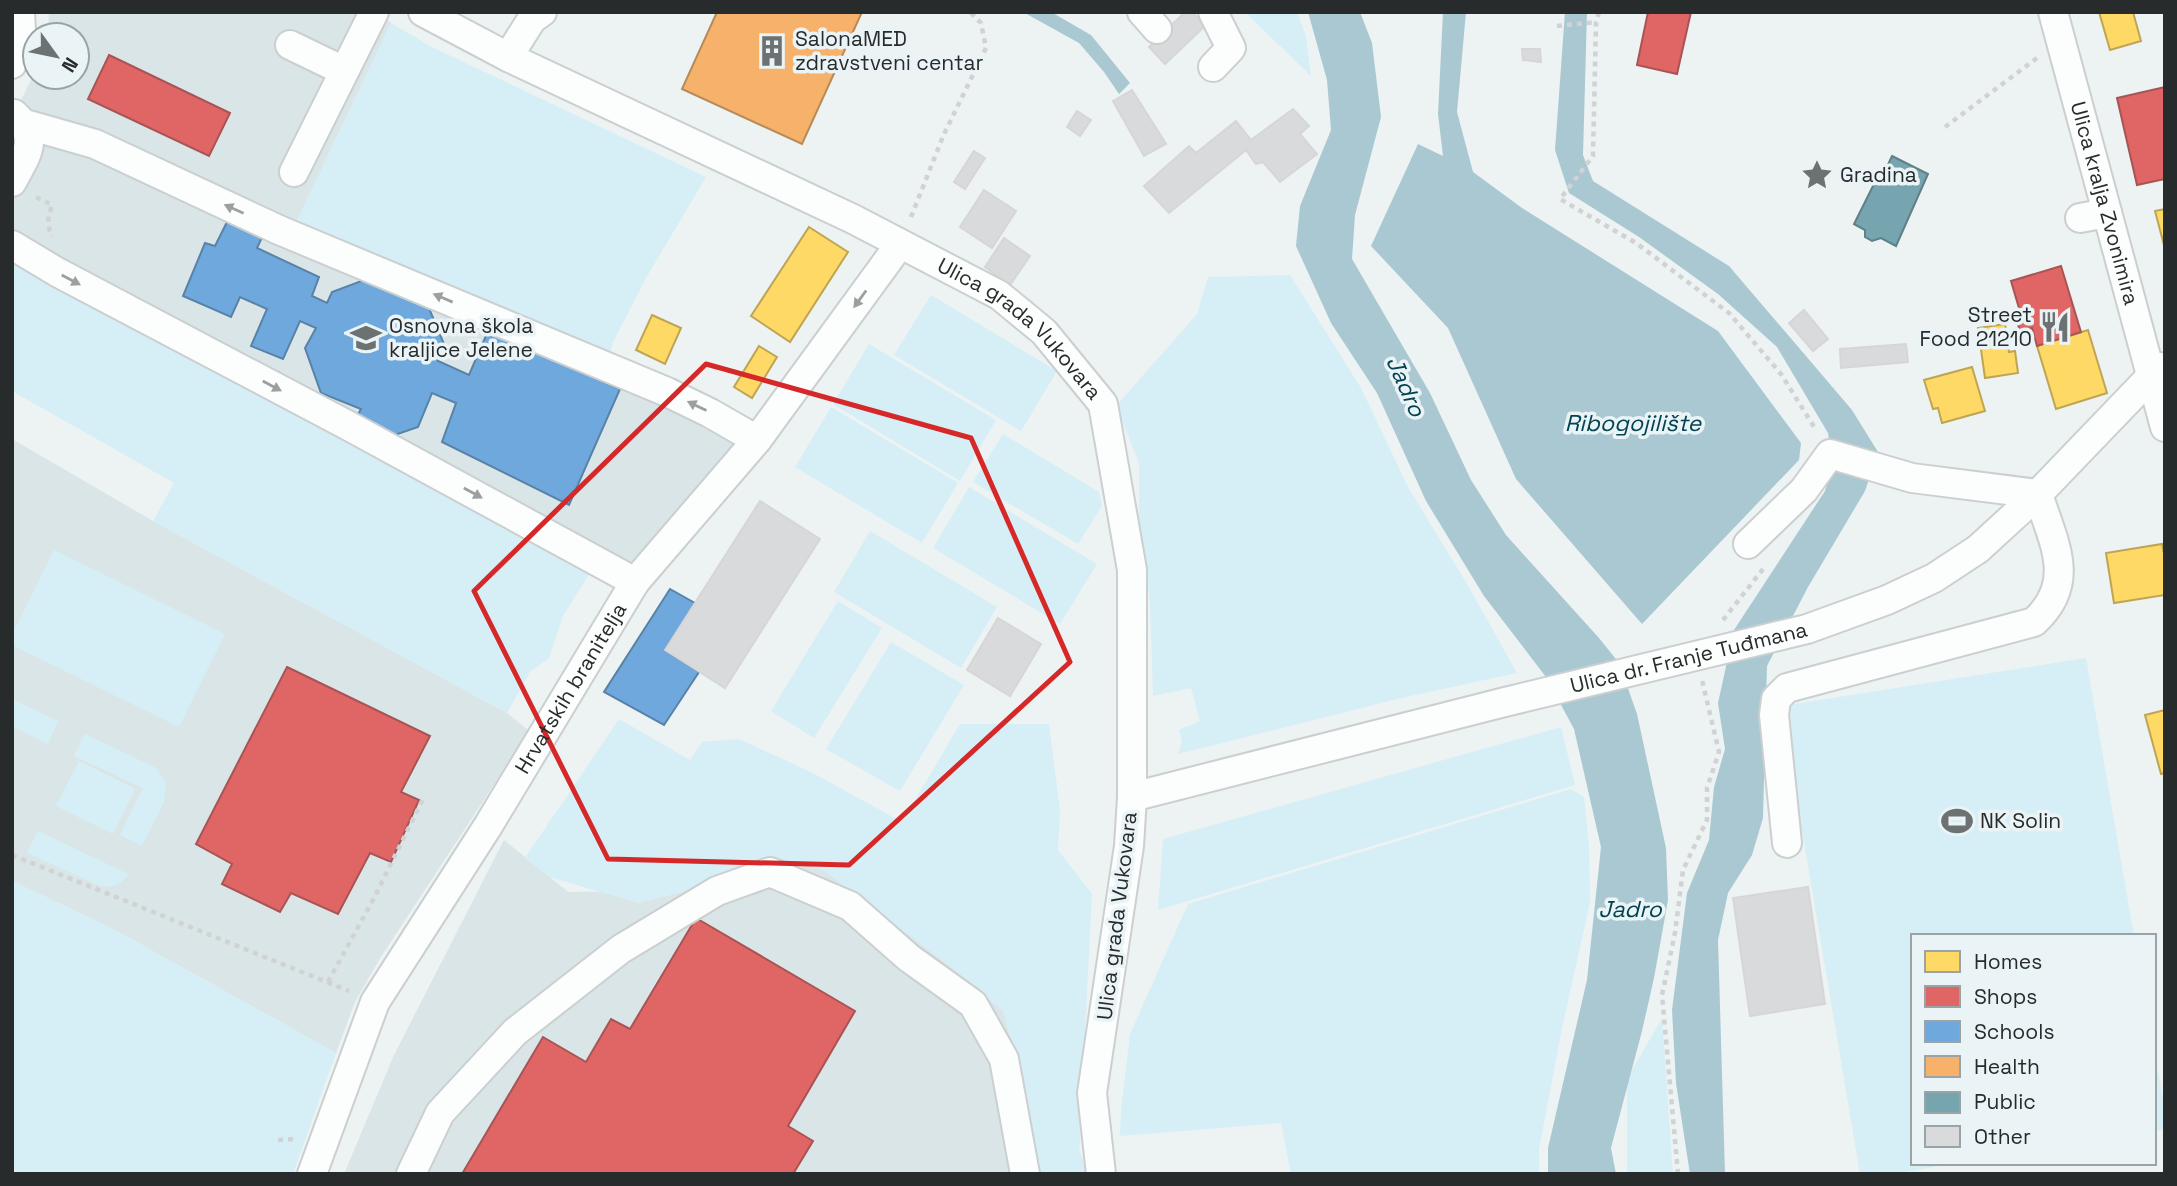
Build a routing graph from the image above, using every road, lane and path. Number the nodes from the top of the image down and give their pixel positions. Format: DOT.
graph roads {
  1 [pos="20,12"];
  2 [pos="374,12"];
  3 [pos="423,12"];
  4 [pos="542,12"];
  5 [pos="970,12"];
  6 [pos="1213,12"];
  7 [pos="1599,12"];
  8 [pos="2053,12"];
  9 [pos="1596,22"];
  10 [pos="1557,26"];
  11 [pos="2061,41"];
  12 [pos="289,45"];
  13 [pos="508,57"];
  14 [pos="12,64"];
  15 [pos="1213,67"];
  16 [pos="344,71"];
  17 [pos="18,118"];
  18 [pos="1945,127"];
  19 [pos="294,172"];
  20 [pos="21,188"];
  21 [pos="58,242"];
  22 [pos="900,244"];
  23 [pos="12,245"];
  24 [pos="2160,375"];
  25 [pos="2165,427"];
  26 [pos="757,440"];
  27 [pos="1830,454"];
  28 [pos="2038,494"];
  29 [pos="1757,555"];
  30 [pos="635,582"];
  31 [pos="1718,628"];
  32 [pos="1700,672"];
  33 [pos="1132,797"];
  34 [pos="424,799"];
  35 [pos="1787,844"];
  36 [pos="12,855"];
  37 [pos="312,1174"];
  38 [pos="411,1174"];
  39 [pos="1025,1174"];
  40 [pos="1101,1174"];
  41 [pos="1678,1174"];
  1 -- 14 [label="street"];
  2 -- 16 [label="street"];
  3 -- 13 [label="street, Ulica grada Vukovara"];
  4 -- 13 [label="street"];
  5 -- 22 [label="path"];
  6 -- 15 [label="street"];
  7 -- 9 [label="path"];
  8 -- 11 [label="street, Ulica kralja Zvonimira"];
  9 -- 10 [label="path"];
  9 -- 27 [label="path"];
  11 -- 18 [label="path"];
  11 -- 24 [label="street, Ulica kralja Zvonimira"];
  12 -- 16 [label="street"];
  13 -- 22 [label="street, Ulica grada Vukovara"];
  16 -- 19 [label="street"];
  17 -- 20 [label="street"];
  26 -- 17 [label="street, one-way"];
  20 -- 21 [label="path"];
  22 -- 26 [label="street, Hrvatskih branitelja, one-way"];
  22 -- 33 [label="street, Ulica grada Vukovara"];
  23 -- 30 [label="street, one-way"];
  24 -- 25 [label="street, Ulica kralja Zvonimira"];
  24 -- 28 [label="street, Ulica dr. Franje Tuđmana"];
  26 -- 30 [label="street, Hrvatskih branitelja"];
  27 -- 28 [label="street"];
  27 -- 29 [label="street"];
  28 -- 33 [label="street, Ulica dr. Franje Tuđmana, bridge"];
  28 -- 35 [label="street"];
  29 -- 31 [label="path"];
  30 -- 37 [label="street, Hrvatskih branitelja"];
  32 -- 41 [label="path"];
  33 -- 40 [label="street, Ulica grada Vukovara"];
  34 -- 36 [label="path"];
  38 -- 39 [label="street"];
}
